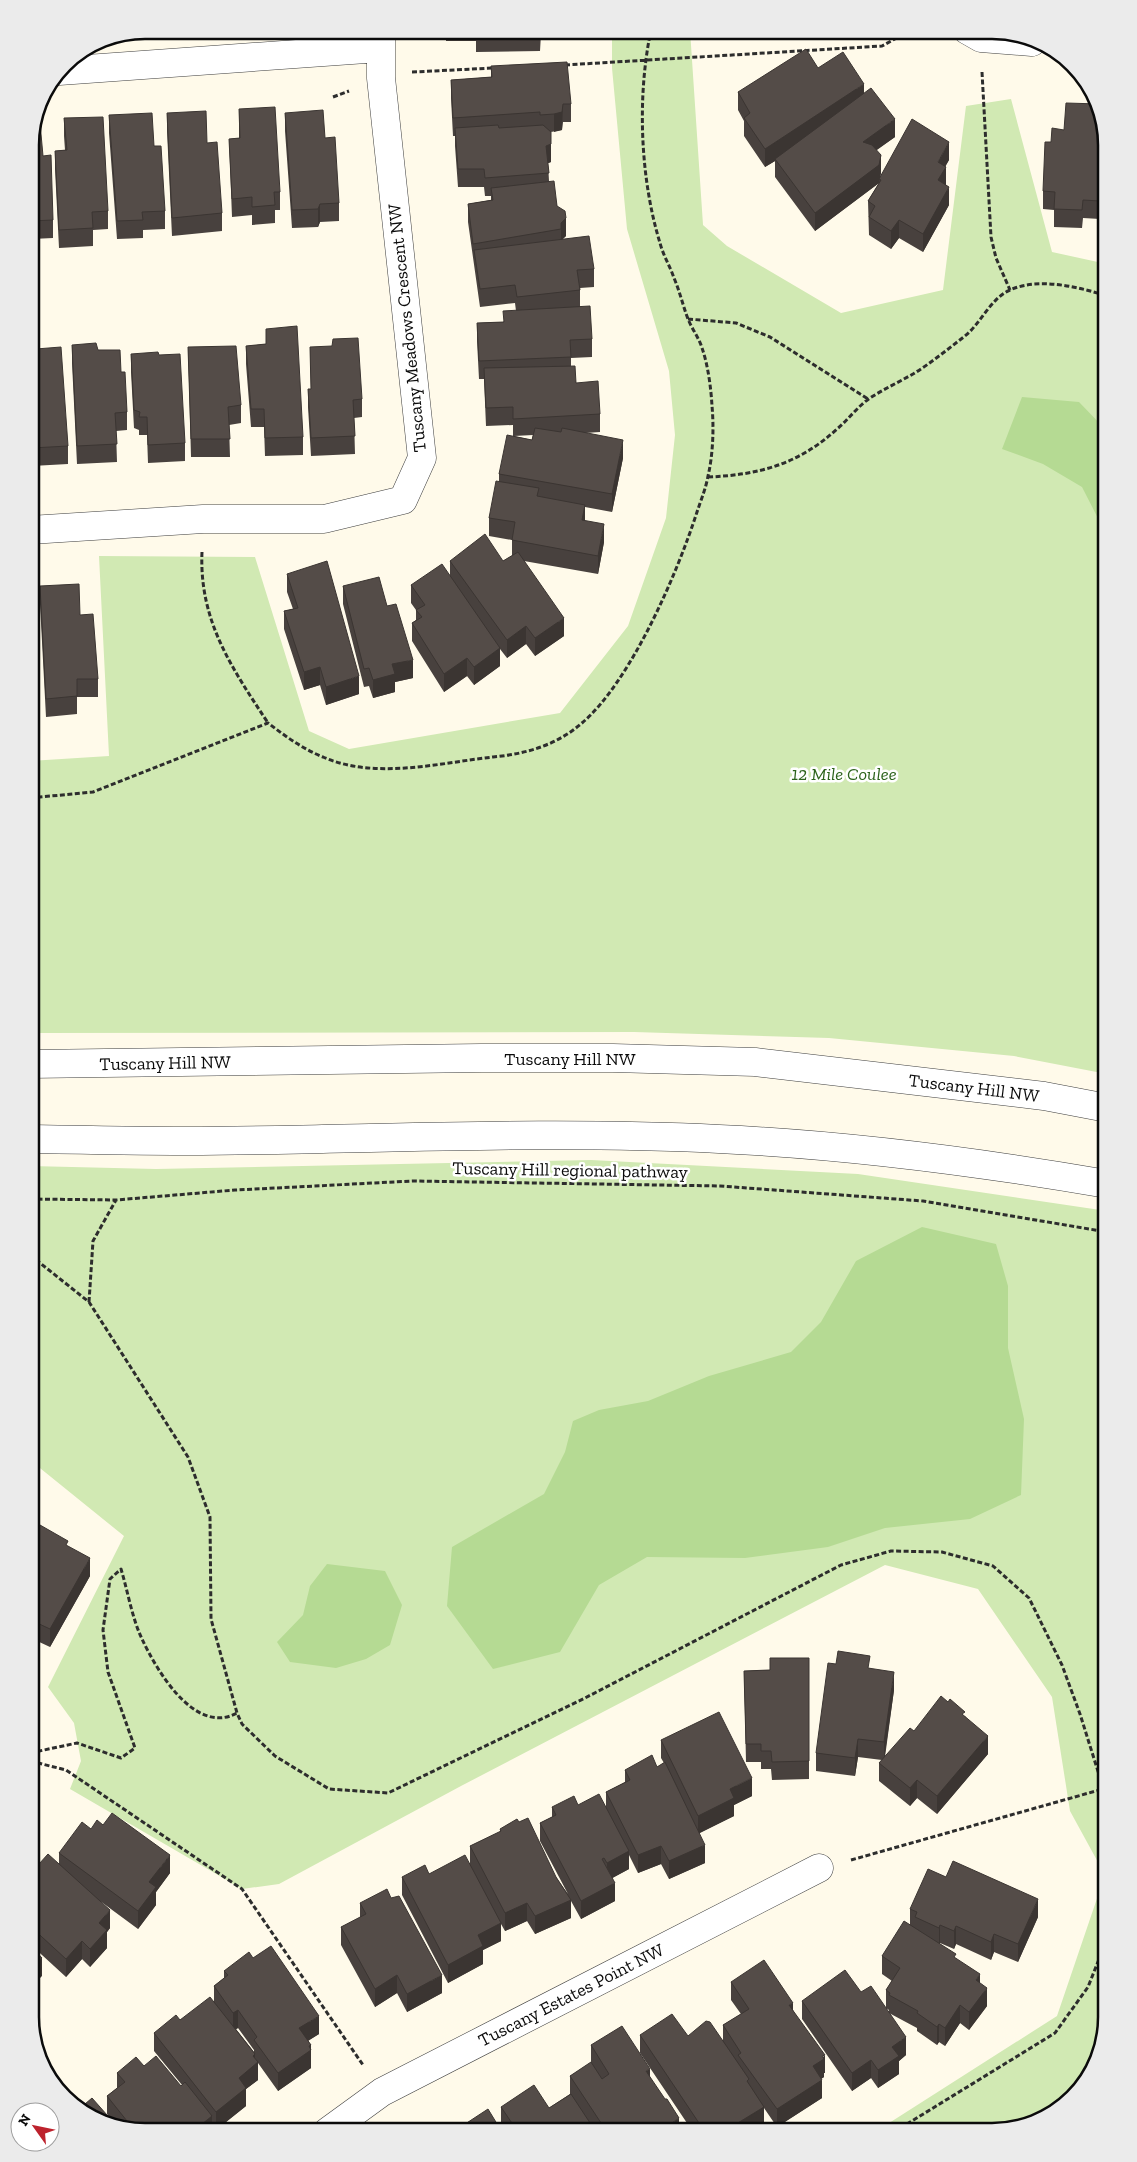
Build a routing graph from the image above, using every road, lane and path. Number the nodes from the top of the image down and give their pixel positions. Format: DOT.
graph roads {
  1 [pos="381,39"];
  2 [pos="649,39"];
  3 [pos="895,39"];
  4 [pos="974,39"];
  5 [pos="644,61"];
  6 [pos="555,65"];
  7 [pos="495,68"];
  8 [pos="71,69"];
  9 [pos="381,78"];
  10 [pos="333,97"];
  11 [pos="1010,290"];
  12 [pos="1098,293"];
  13 [pos="688,319"];
  14 [pos="868,399"];
  15 [pos="708,476"];
  16 [pos="203,519"];
  17 [pos="39,529"];
  18 [pos="268,724"];
  19 [pos="39,797"];
  20 [pos="39,1064"];
  21 [pos="1098,1106"];
  22 [pos="39,1139"];
  23 [pos="1098,1182"];
  24 [pos="39,1199"];
  25 [pos="116,1200"];
  26 [pos="1098,1230"];
  27 [pos="39,1262"];
  28 [pos="89,1302"];
  29 [pos="236,1713"];
  30 [pos="39,1751"];
  31 [pos="39,1763"];
  32 [pos="1098,1773"];
  33 [pos="1098,1790"];
  34 [pos="819,1868"];
  35 [pos="1098,1962"];
  36 [pos="382,2092"];
  37 [pos="340,2123"];
  38 [pos="909,2123"];
  1 -- 8 [label="street"];
  1 -- 9 [label="street, Tuscany Meadows Crescent NW"];
  2 -- 5 [label="path"];
  3 -- 5 [label="path"];
  4 -- 11 [label="path"];
  5 -- 6 [label="path"];
  5 -- 13 [label="path"];
  7 -- 9 [label="path"];
  9 -- 10 [label="path"];
  9 -- 16 [label="street, Tuscany Meadows Crescent NW"];
  11 -- 12 [label="path"];
  11 -- 14 [label="path"];
  13 -- 14 [label="path"];
  13 -- 15 [label="path"];
  14 -- 15 [label="path"];
  15 -- 18 [label="path"];
  16 -- 17 [label="street, Tuscany Meadows Crescent NW"];
  16 -- 18 [label="path"];
  18 -- 19 [label="path"];
  20 -- 21 [label="street, Tuscany Hill NW"];
  22 -- 23 [label="street"];
  24 -- 25 [label="path, Tuscany Hill regional pathway"];
  25 -- 26 [label="path, Tuscany Hill regional pathway"];
  25 -- 28 [label="path"];
  27 -- 28 [label="path"];
  28 -- 29 [label="path"];
  29 -- 30 [label="path"];
  29 -- 32 [label="path"];
  31 -- 36 [label="path"];
  33 -- 34 [label="path"];
  34 -- 36 [label="street, Tuscany Estates Point NW"];
  35 -- 38 [label="path"];
  36 -- 37 [label="street, Tuscany Estates Point NW"];
}
